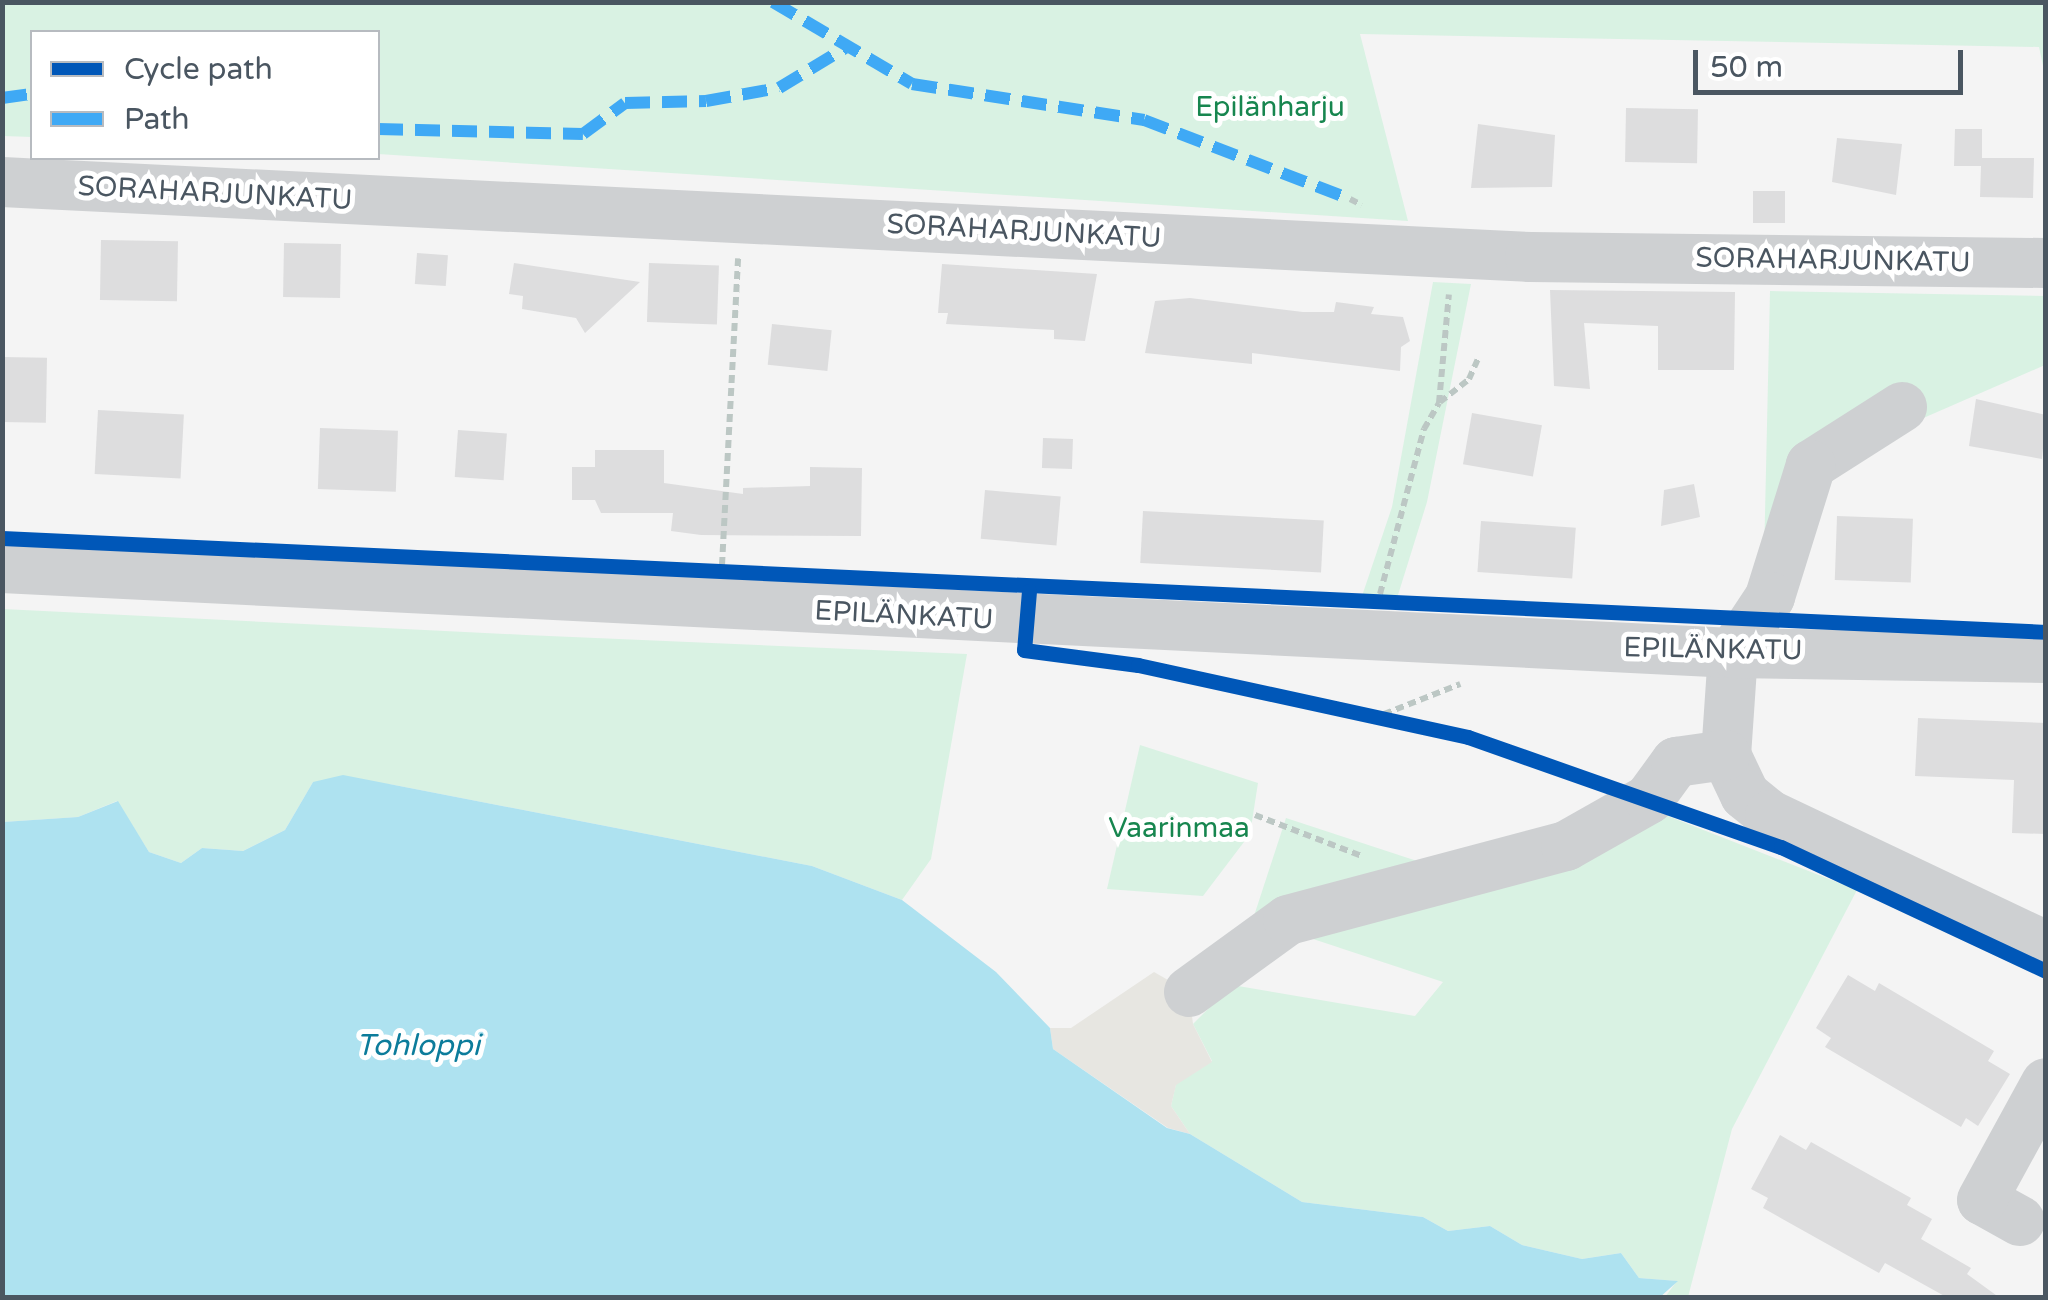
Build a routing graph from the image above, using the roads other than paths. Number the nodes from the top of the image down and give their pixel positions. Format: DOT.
graph roads {
  1 [pos="2,182"];
  2 [pos="2046,262"];
  3 [pos="1902,407"];
  4 [pos="2,568"];
  5 [pos="1734,653"];
  6 [pos="2046,658"];
  7 [pos="1726,754"];
  8 [pos="2046,946"];
  9 [pos="1189,992"];
  10 [pos="2046,1083"];
  11 [pos="2020,1221"];
  1 -- 2 [label="street, SORAHARJUNKATU"];
  3 -- 5 [label="street"];
  4 -- 5 [label="street, EPILÄNKATU"];
  5 -- 6 [label="street, EPILÄNKATU"];
  5 -- 7 [label="street"];
  7 -- 8 [label="street"];
  7 -- 9 [label="street"];
  10 -- 11 [label="street"];
}
